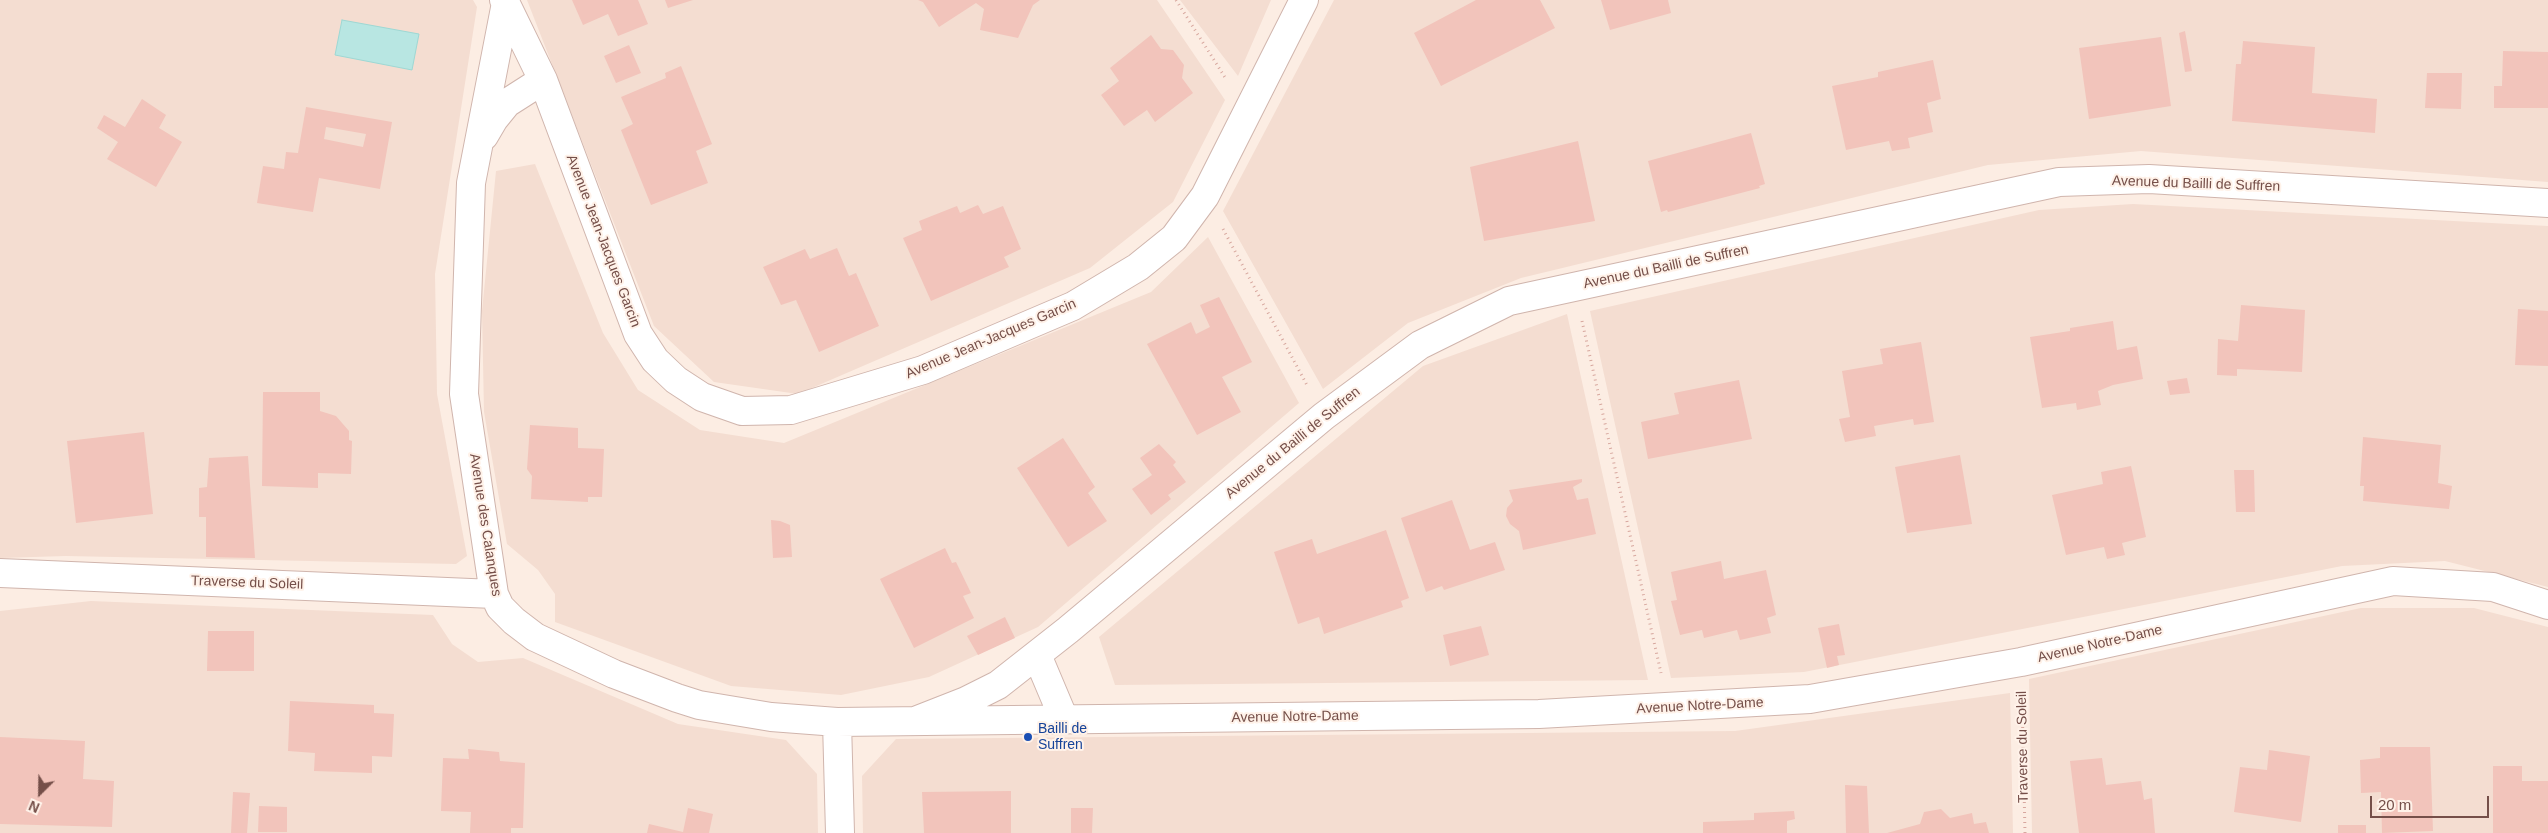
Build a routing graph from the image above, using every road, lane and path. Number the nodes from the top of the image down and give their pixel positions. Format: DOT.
graph roads {
  1 [pos="1176,0"];
  2 [pos="1304,0"];
  3 [pos="505,2"];
  4 [pos="543,80"];
  5 [pos="1247,112"];
  6 [pos="478,148"];
  7 [pos="1205,196"];
  8 [pos="2548,203"];
  9 [pos="1574,287"];
  10 [pos="1324,416"];
  11 [pos="0,573"];
  12 [pos="494,594"];
  13 [pos="2548,605"];
  14 [pos="1037,655"];
  15 [pos="2021,662"];
  16 [pos="1668,708"];
  17 [pos="1064,719"];
  18 [pos="915,721"];
  19 [pos="838,722"];
  20 [pos="840,833"];
  21 [pos="2025,833"];
  1 -- 5 [label="path"];
  2 -- 5 [label="street, Avenue Jean-Jacques Garcin"];
  3 -- 4 [label="street, Avenue Jean-Jacques Garcin"];
  3 -- 6 [label="street, Avenue des Calanques"];
  4 -- 6 [label="street, Avenue des Calanques"];
  4 -- 7 [label="street, Avenue Jean-Jacques Garcin"];
  5 -- 7 [label="street, Avenue Jean-Jacques Garcin"];
  6 -- 12 [label="street, Avenue des Calanques"];
  7 -- 10 [label="path"];
  8 -- 9 [label="street, Avenue du Bailli de Suffren"];
  9 -- 10 [label="street, Avenue du Bailli de Suffren"];
  9 -- 16 [label="path"];
  10 -- 14 [label="street, Avenue du Bailli de Suffren"];
  11 -- 12 [label="street, Traverse du Soleil"];
  12 -- 19 [label="street, Avenue des Calanques"];
  13 -- 15 [label="street, Avenue Notre-Dame"];
  14 -- 17 [label="street"];
  14 -- 18 [label="street, Avenue du Bailli de Suffren"];
  15 -- 16 [label="street, Avenue Notre-Dame"];
  15 -- 21 [label="path, Traverse du Soleil"];
  16 -- 17 [label="street, Avenue Notre-Dame"];
  17 -- 18 [label="street, Avenue Notre-Dame"];
  18 -- 19 [label="street, Avenue Notre-Dame"];
  19 -- 20 [label="street"];
}
